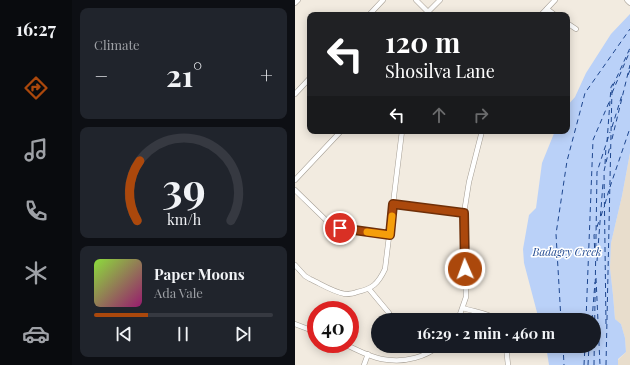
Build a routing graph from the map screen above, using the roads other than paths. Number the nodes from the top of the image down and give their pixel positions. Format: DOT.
graph roads {
  1 [pos="298,0"];
  2 [pos="383,0"];
  3 [pos="416,0"];
  4 [pos="440,0"];
  5 [pos="555,0"];
  6 [pos="295,3"];
  7 [pos="547,10"];
  8 [pos="372,12"];
  9 [pos="429,12"];
  10 [pos="431,12"];
  11 [pos="545,12"];
  12 [pos="550,12"];
  13 [pos="570,25"];
  14 [pos="576,29"];
  15 [pos="307,81"];
  16 [pos="295,94"];
  17 [pos="338,134"];
  18 [pos="402,134"];
  19 [pos="481,134"];
  20 [pos="295,180"];
  21 [pos="295,190"];
  22 [pos="393,204"];
  23 [pos="464,213"];
  24 [pos="390,235"];
  25 [pos="295,265"];
  26 [pos="369,289"];
  27 [pos="463,308"];
  28 [pos="389,313"];
  29 [pos="461,313"];
  30 [pos="482,313"];
  31 [pos="295,324"];
  32 [pos="307,329"];
  33 [pos="359,350"];
  34 [pos="428,353"];
  35 [pos="507,353"];
  36 [pos="368,354"];
  37 [pos="401,363"];
  38 [pos="364,365"];
  39 [pos="508,365"];
  1 -- 6 [label="street"];
  2 -- 8 [label="street"];
  3 -- 9 [label="street"];
  4 -- 10 [label="street"];
  5 -- 7 [label="street"];
  7 -- 11 [label="street"];
  7 -- 12 [label="street"];
  13 -- 14 [label="street"];
  15 -- 16 [label="street"];
  17 -- 20 [label="street"];
  18 -- 22 [label="street"];
  19 -- 23 [label="street"];
  21 -- 24 [label="street"];
  22 -- 23 [label="street"];
  22 -- 24 [label="street"];
  23 -- 27 [label="street"];
  24 -- 26 [label="street"];
  25 -- 26 [label="street"];
  26 -- 28 [label="street"];
  27 -- 29 [label="street"];
  27 -- 30 [label="street"];
  31 -- 32 [label="street"];
  33 -- 36 [label="street"];
  34 -- 37 [label="street"];
  35 -- 39 [label="street"];
  36 -- 37 [label="street"];
  36 -- 38 [label="street"];
}
